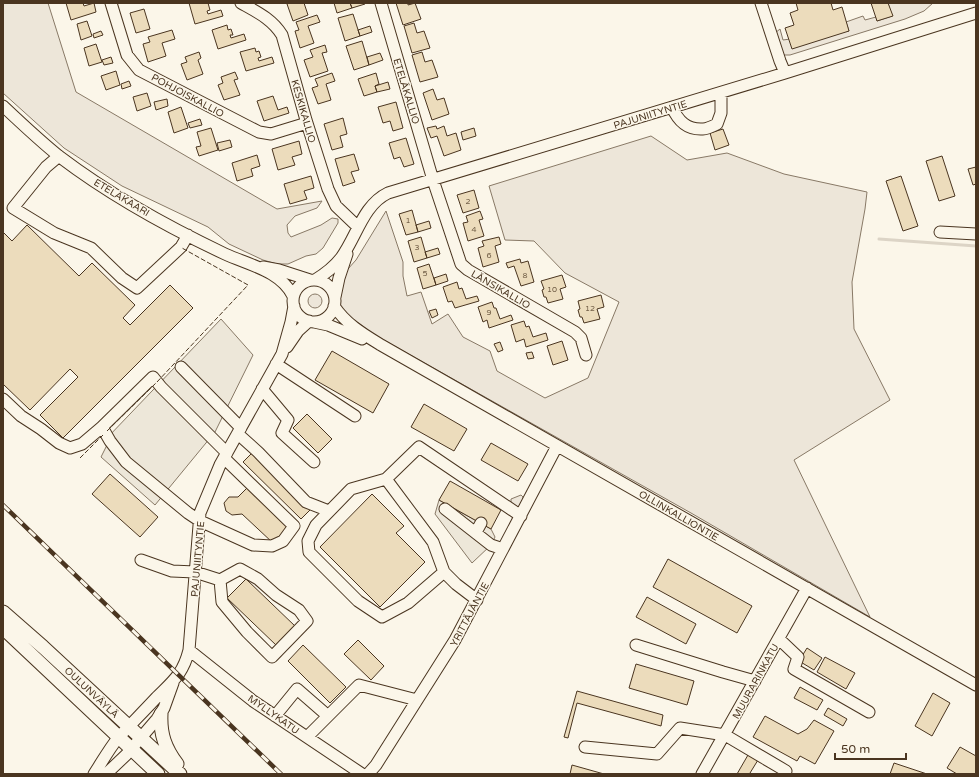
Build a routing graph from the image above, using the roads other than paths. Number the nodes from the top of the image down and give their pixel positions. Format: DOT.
graph roads {
  1 [pos="111,3"];
  2 [pos="241,3"];
  3 [pos="381,3"];
  4 [pos="761,3"];
  5 [pos="976,13"];
  6 [pos="785,73"];
  7 [pos="721,92"];
  8 [pos="3,106"];
  9 [pos="672,107"];
  10 [pos="307,123"];
  11 [pos="59,156"];
  12 [pos="433,180"];
  13 [pos="358,228"];
  14 [pos="940,232"];
  15 [pos="976,234"];
  16 [pos="188,235"];
  17 [pos="348,246"];
  18 [pos="255,266"];
  19 [pos="313,280"];
  20 [pos="294,301"];
  21 [pos="335,302"];
  22 [pos="311,321"];
  23 [pos="381,345"];
  24 [pos="586,355"];
  25 [pos="279,359"];
  26 [pos="181,367"];
  27 [pos="262,390"];
  28 [pos="3,398"];
  29 [pos="355,416"];
  30 [pos="102,427"];
  31 [pos="240,431"];
  32 [pos="557,446"];
  33 [pos="226,456"];
  34 [pos="314,462"];
  35 [pos="386,479"];
  36 [pos="445,509"];
  37 [pos="329,511"];
  38 [pos="521,516"];
  39 [pos="200,521"];
  40 [pos="503,549"];
  41 [pos="141,560"];
  42 [pos="196,572"];
  43 [pos="444,572"];
  44 [pos="220,580"];
  45 [pos="807,588"];
  46 [pos="476,600"];
  47 [pos="3,612"];
  48 [pos="3,628"];
  49 [pos="779,639"];
  50 [pos="636,645"];
  51 [pos="189,650"];
  52 [pos="755,680"];
  53 [pos="173,682"];
  54 [pos="976,685"];
  55 [pos="417,700"];
  56 [pos="869,712"];
  57 [pos="161,714"];
  58 [pos="275,716"];
  59 [pos="328,716"];
  60 [pos="129,727"];
  61 [pos="725,735"];
  62 [pos="119,737"];
  63 [pos="307,737"];
  64 [pos="141,738"];
  65 [pos="585,747"];
  66 [pos="132,749"];
  67 [pos="786,772"];
  68 [pos="94,774"];
  69 [pos="106,774"];
  70 [pos="158,774"];
  71 [pos="180,774"];
  72 [pos="186,774"];
  73 [pos="362,774"];
  74 [pos="368,774"];
  75 [pos="702,774"];
  1 -- 10 [label="street, POHJOISKALLIO"];
  2 -- 10 [label="street, KESKIKALLIO"];
  3 -- 12 [label="street, ETELÄKALLIO"];
  4 -- 6 [label="street"];
  5 -- 6 [label="street, PAJUNIITYNTIE"];
  6 -- 7 [label="street, PAJUNIITYNTIE"];
  7 -- 9 [label="street, PAJUNIITYNTIE"];
  7 -- 9 [label="street"];
  8 -- 11 [label="street, ETELÄKAARI"];
  9 -- 12 [label="street, PAJUNIITYNTIE"];
  10 -- 13 [label="street, KESKIKALLIO"];
  11 -- 16 [label="street, ETELÄKAARI"];
  11 -- 16 [label="street"];
  12 -- 13 [label="street, PAJUNIITYNTIE"];
  12 -- 24 [label="street, LÄNSIKALLIO"];
  13 -- 17 [label="street, PAJUNIITYNTIE"];
  14 -- 15 [label="street"];
  16 -- 18 [label="street, ETELÄKAARI"];
  17 -- 19 [label="street, PAJUNIITYNTIE"];
  17 -- 21 [label="street, PAJUNIITYNTIE"];
  18 -- 19 [label="street, ETELÄKAARI"];
  18 -- 20 [label="street, ETELÄKAARI"];
  19 -- 20 [label="street"];
  19 -- 21 [label="street"];
  20 -- 22 [label="street"];
  20 -- 25 [label="street, PAJUNIITYNTIE"];
  21 -- 22 [label="street"];
  21 -- 23 [label="street, OLLINKALLIONTIE"];
  22 -- 23 [label="street, OLLINKALLIONTIE"];
  22 -- 25 [label="street, PAJUNIITYNTIE"];
  23 -- 32 [label="street, OLLINKALLIONTIE"];
  25 -- 27 [label="street, PAJUNIITYNTIE"];
  25 -- 29 [label="street"];
  26 -- 31 [label="street"];
  27 -- 31 [label="street, PAJUNIITYNTIE"];
  27 -- 34 [label="street"];
  28 -- 30 [label="street"];
  30 -- 33 [label="street"];
  30 -- 39 [label="street"];
  31 -- 33 [label="street, PAJUNIITYNTIE"];
  31 -- 37 [label="street"];
  32 -- 38 [label="street, YRITTÄJÄNTIE"];
  32 -- 45 [label="street, OLLINKALLIONTIE"];
  33 -- 39 [label="street, PAJUNIITYNTIE"];
  33 -- 39 [label="street"];
  35 -- 37 [label="street"];
  35 -- 38 [label="street"];
  35 -- 43 [label="street"];
  36 -- 40 [label="street"];
  37 -- 43 [label="street"];
  38 -- 40 [label="street, YRITTÄJÄNTIE"];
  39 -- 42 [label="street, PAJUNIITYNTIE"];
  40 -- 46 [label="street, YRITTÄJÄNTIE"];
  41 -- 42 [label="street"];
  42 -- 44 [label="street"];
  42 -- 51 [label="street, PAJUNIITYNTIE"];
  43 -- 46 [label="street"];
  44 -- 44 [label="street"];
  45 -- 49 [label="street, MUURARINKATU"];
  45 -- 54 [label="street, OLLINKALLIONTIE"];
  46 -- 55 [label="street, YRITTÄJÄNTIE"];
  47 -- 60 [label="main road, OULUNVÄYLÄ"];
  48 -- 62 [label="main road, OULUNVÄYLÄ"];
  49 -- 52 [label="street, MUURARINKATU"];
  49 -- 56 [label="street"];
  50 -- 52 [label="street"];
  51 -- 53 [label="street, PAJUNIITYNTIE"];
  51 -- 58 [label="street, MYLLYKATU"];
  52 -- 61 [label="street, MUURARINKATU"];
  53 -- 57 [label="street, PAJUNIITYNTIE"];
  53 -- 60 [label="street, PAJUNIITYNTIE"];
  55 -- 59 [label="street"];
  55 -- 74 [label="street, YRITTÄJÄNTIE"];
  57 -- 64 [label="street, PAJUNIITYNTIE"];
  57 -- 72 [label="main road"];
  58 -- 59 [label="street"];
  58 -- 63 [label="street, MYLLYKATU"];
  59 -- 63 [label="street"];
  60 -- 62 [label="street, PAJUNIITYNTIE"];
  60 -- 64 [label="main road, OULUNVÄYLÄ"];
  61 -- 65 [label="street"];
  61 -- 67 [label="street"];
  61 -- 75 [label="street, MUURARINKATU"];
  62 -- 66 [label="main road, OULUNVÄYLÄ"];
  62 -- 68 [label="street, PAJUNIITYNTIE"];
  63 -- 73 [label="street, MYLLYKATU"];
  64 -- 66 [label="street, PAJUNIITYNTIE"];
  64 -- 71 [label="main road, OULUNVÄYLÄ"];
  66 -- 69 [label="street, PAJUNIITYNTIE"];
  66 -- 70 [label="main road, OULUNVÄYLÄ"];
}
